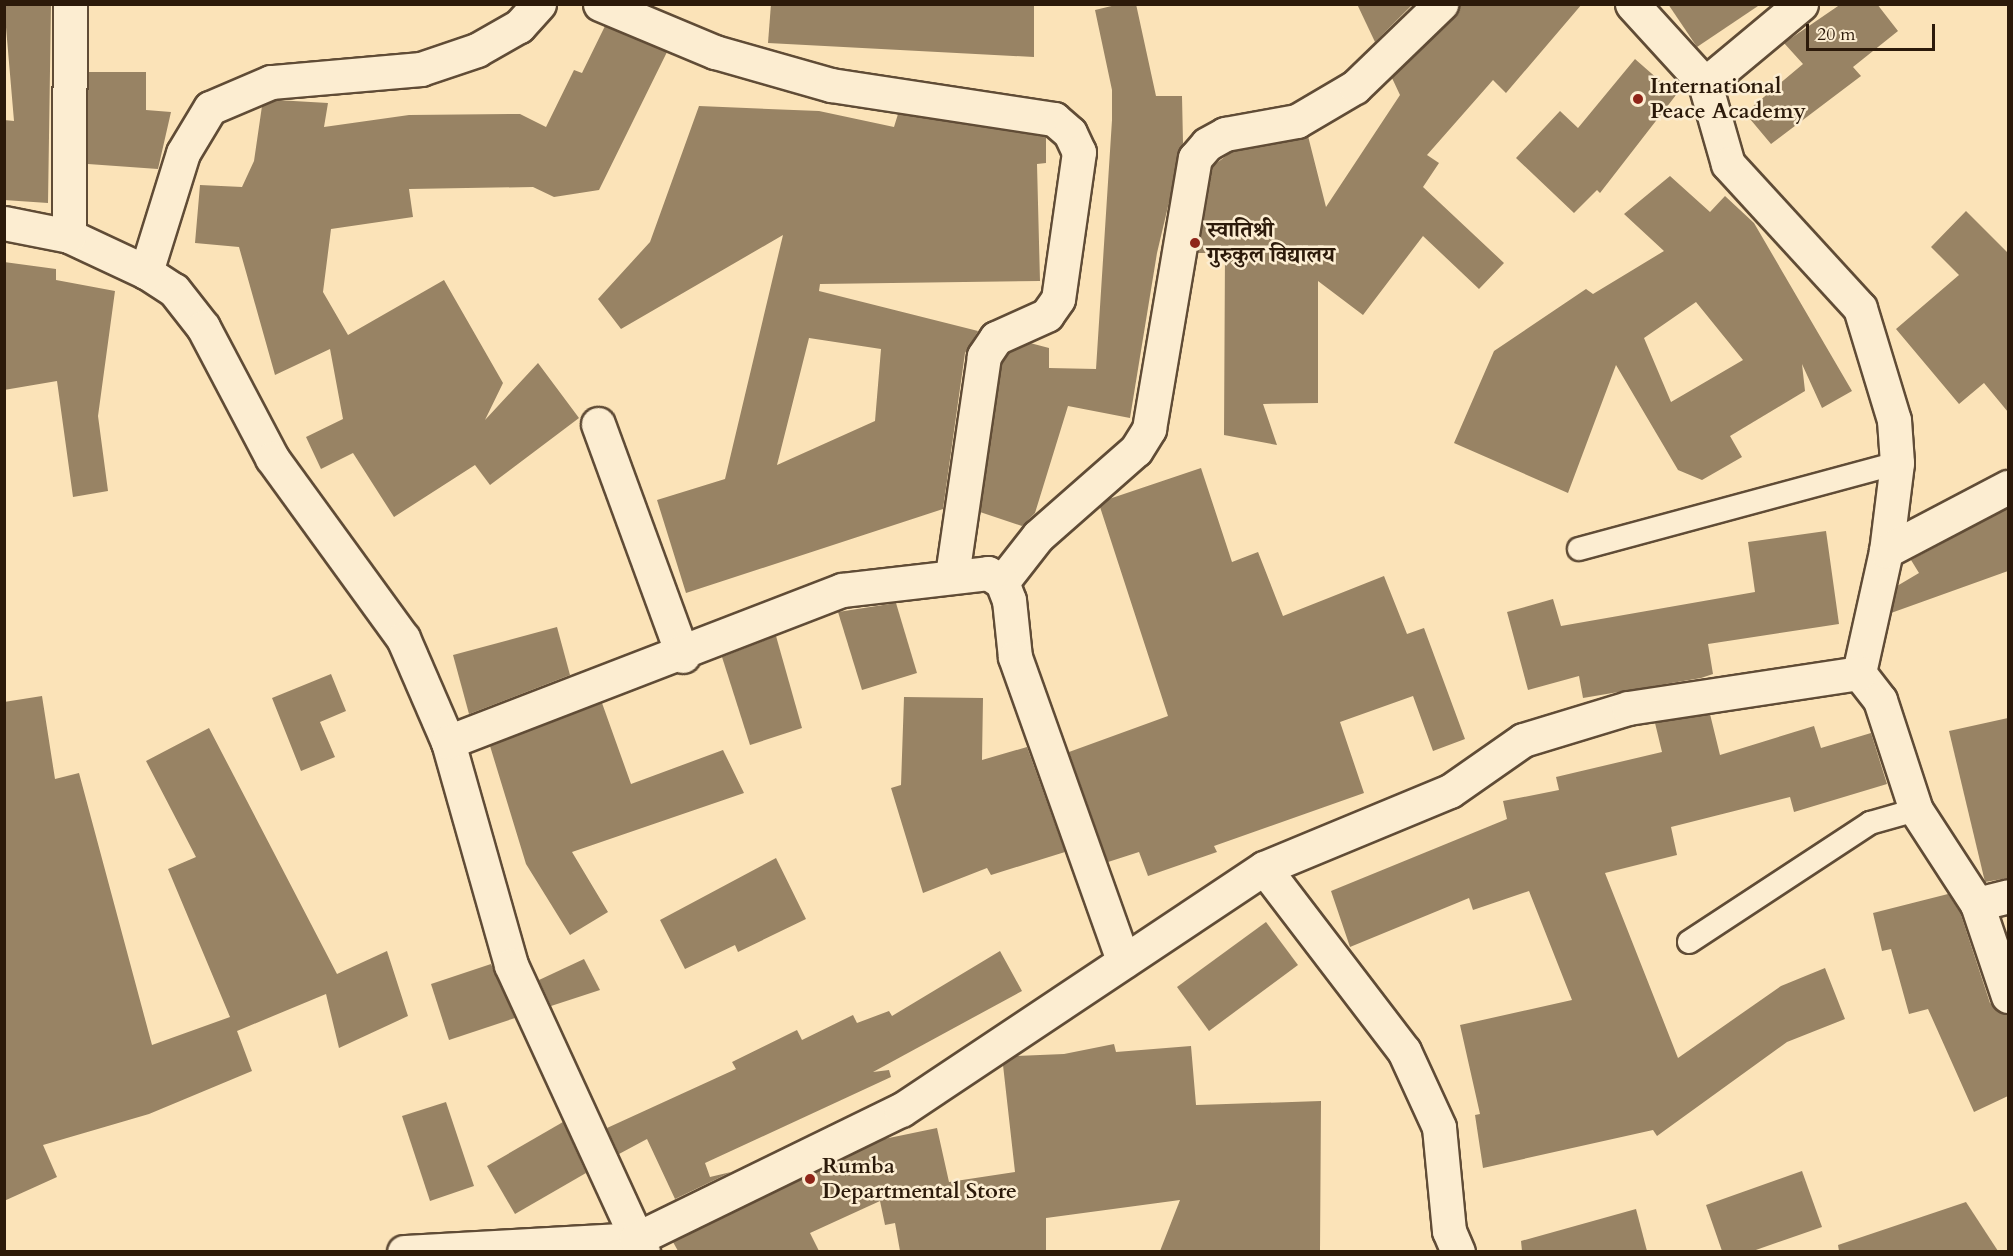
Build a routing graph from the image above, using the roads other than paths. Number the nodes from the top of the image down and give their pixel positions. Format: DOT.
graph roads {
  1 [pos="70,4"];
  2 [pos="539,4"];
  3 [pos="600,4"];
  4 [pos="1441,4"];
  5 [pos="1632,4"];
  6 [pos="1801,4"];
  7 [pos="1705,84"];
  8 [pos="4,223"];
  9 [pos="69,236"];
  10 [pos="146,272"];
  11 [pos="598,424"];
  12 [pos="1897,463"];
  13 [pos="2008,487"];
  14 [pos="1579,549"];
  15 [pos="1886,551"];
  16 [pos="952,575"];
  17 [pos="1002,582"];
  18 [pos="683,656"];
  19 [pos="1859,673"];
  20 [pos="448,742"];
  21 [pos="1916,810"];
  22 [pos="1264,868"];
  23 [pos="2008,896"];
  24 [pos="1977,904"];
  25 [pos="1689,942"];
  26 [pos="1123,961"];
  27 [pos="2008,996"];
  28 [pos="640,1245"];
  29 [pos="404,1251"];
  30 [pos="1458,1251"];
  1 -- 9 [label="street"];
  2 -- 10 [label="street"];
  3 -- 16 [label="street"];
  4 -- 17 [label="street"];
  5 -- 7 [label="street"];
  6 -- 7 [label="street"];
  7 -- 12 [label="street"];
  8 -- 9 [label="street"];
  9 -- 10 [label="street"];
  10 -- 20 [label="street"];
  11 -- 18 [label="street"];
  12 -- 14 [label="lane"];
  12 -- 15 [label="street"];
  13 -- 15 [label="street"];
  15 -- 19 [label="street"];
  16 -- 17 [label="street"];
  16 -- 18 [label="street"];
  17 -- 26 [label="street"];
  18 -- 20 [label="street"];
  19 -- 21 [label="street"];
  19 -- 22 [label="street"];
  20 -- 28 [label="street"];
  21 -- 24 [label="street"];
  21 -- 25 [label="lane"];
  22 -- 26 [label="street"];
  22 -- 30 [label="street"];
  23 -- 24 [label="street"];
  24 -- 27 [label="street"];
  26 -- 28 [label="street"];
  28 -- 29 [label="street"];
}
